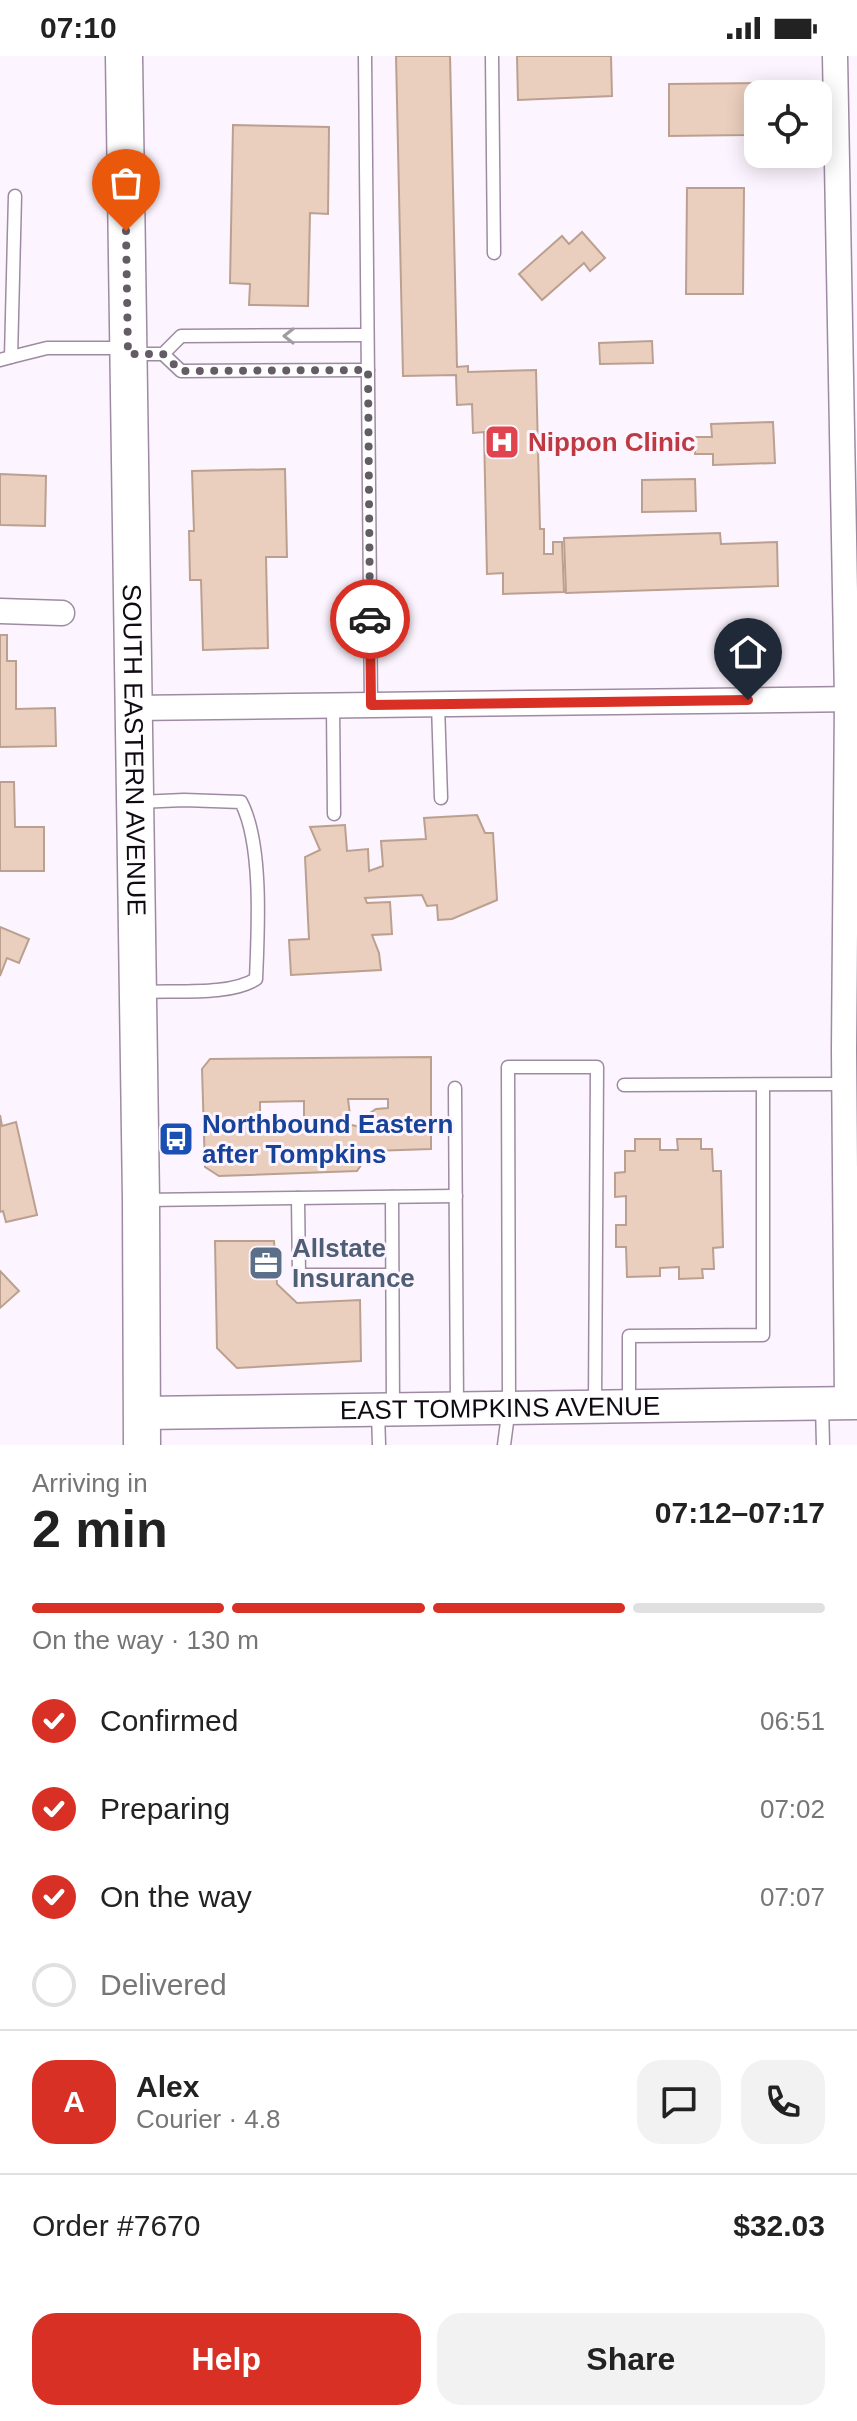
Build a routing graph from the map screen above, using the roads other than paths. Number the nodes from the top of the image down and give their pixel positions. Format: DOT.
graph roads {
  1 [pos="124,56"];
  2 [pos="365,56"];
  3 [pos="492,56"];
  4 [pos="835,56"];
  5 [pos="15,196"];
  6 [pos="494,253"];
  7 [pos="367,335"];
  8 [pos="140,352"];
  9 [pos="5,359"];
  10 [pos="368,370"];
  11 [pos="0,611"];
  12 [pos="62,613"];
  13 [pos="852,699"];
  14 [pos="438,704"];
  15 [pos="333,705"];
  16 [pos="371,705"];
  17 [pos="133,708"];
  18 [pos="441,798"];
  19 [pos="135,802"];
  20 [pos="334,814"];
  21 [pos="138,992"];
  22 [pos="844,1084"];
  23 [pos="624,1085"];
  24 [pos="763,1085"];
  25 [pos="455,1088"];
  26 [pos="456,1196"];
  27 [pos="392,1197"];
  28 [pos="298,1198"];
  29 [pos="141,1200"];
  30 [pos="392,1275"];
  31 [pos="842,1403"];
  32 [pos="629,1406"];
  33 [pos="509,1407"];
  34 [pos="595,1407"];
  35 [pos="457,1408"];
  36 [pos="386,1409"];
  37 [pos="142,1429"];
  38 [pos="379,1445"];
  39 [pos="504,1445"];
  40 [pos="823,1445"];
  1 -- 8 [label="main road, SOUTH EASTERN AVENUE"];
  2 -- 7 [label="lane"];
  3 -- 6 [label="lane"];
  4 -- 13 [label="street"];
  5 -- 9 [label="lane"];
  7 -- 8 [label="lane, one-way"];
  7 -- 10 [label="lane"];
  8 -- 9 [label="lane"];
  8 -- 10 [label="lane"];
  8 -- 17 [label="main road, SOUTH EASTERN AVENUE"];
  10 -- 16 [label="lane"];
  11 -- 12 [label="street"];
  13 -- 14 [label="street"];
  13 -- 22 [label="street"];
  14 -- 16 [label="street"];
  14 -- 18 [label="lane"];
  15 -- 16 [label="street"];
  15 -- 17 [label="street"];
  15 -- 20 [label="lane"];
  17 -- 19 [label="main road, SOUTH EASTERN AVENUE"];
  19 -- 21 [label="main road, SOUTH EASTERN AVENUE"];
  19 -- 21 [label="lane"];
  21 -- 29 [label="main road, SOUTH EASTERN AVENUE"];
  22 -- 24 [label="lane"];
  22 -- 31 [label="street"];
  23 -- 24 [label="lane"];
  24 -- 32 [label="lane"];
  25 -- 26 [label="lane"];
  26 -- 27 [label="lane"];
  26 -- 35 [label="lane"];
  27 -- 28 [label="lane"];
  27 -- 30 [label="lane"];
  28 -- 29 [label="lane"];
  28 -- 30 [label="lane"];
  29 -- 37 [label="main road, SOUTH EASTERN AVENUE"];
  30 -- 36 [label="lane"];
  31 -- 32 [label="street, EAST TOMPKINS AVENUE"];
  31 -- 40 [label="lane"];
  32 -- 34 [label="street, EAST TOMPKINS AVENUE"];
  33 -- 34 [label="street, EAST TOMPKINS AVENUE"];
  33 -- 34 [label="lane"];
  33 -- 35 [label="street, EAST TOMPKINS AVENUE"];
  33 -- 39 [label="lane"];
  35 -- 36 [label="street, EAST TOMPKINS AVENUE"];
  36 -- 37 [label="street, EAST TOMPKINS AVENUE"];
  36 -- 38 [label="lane"];
}
